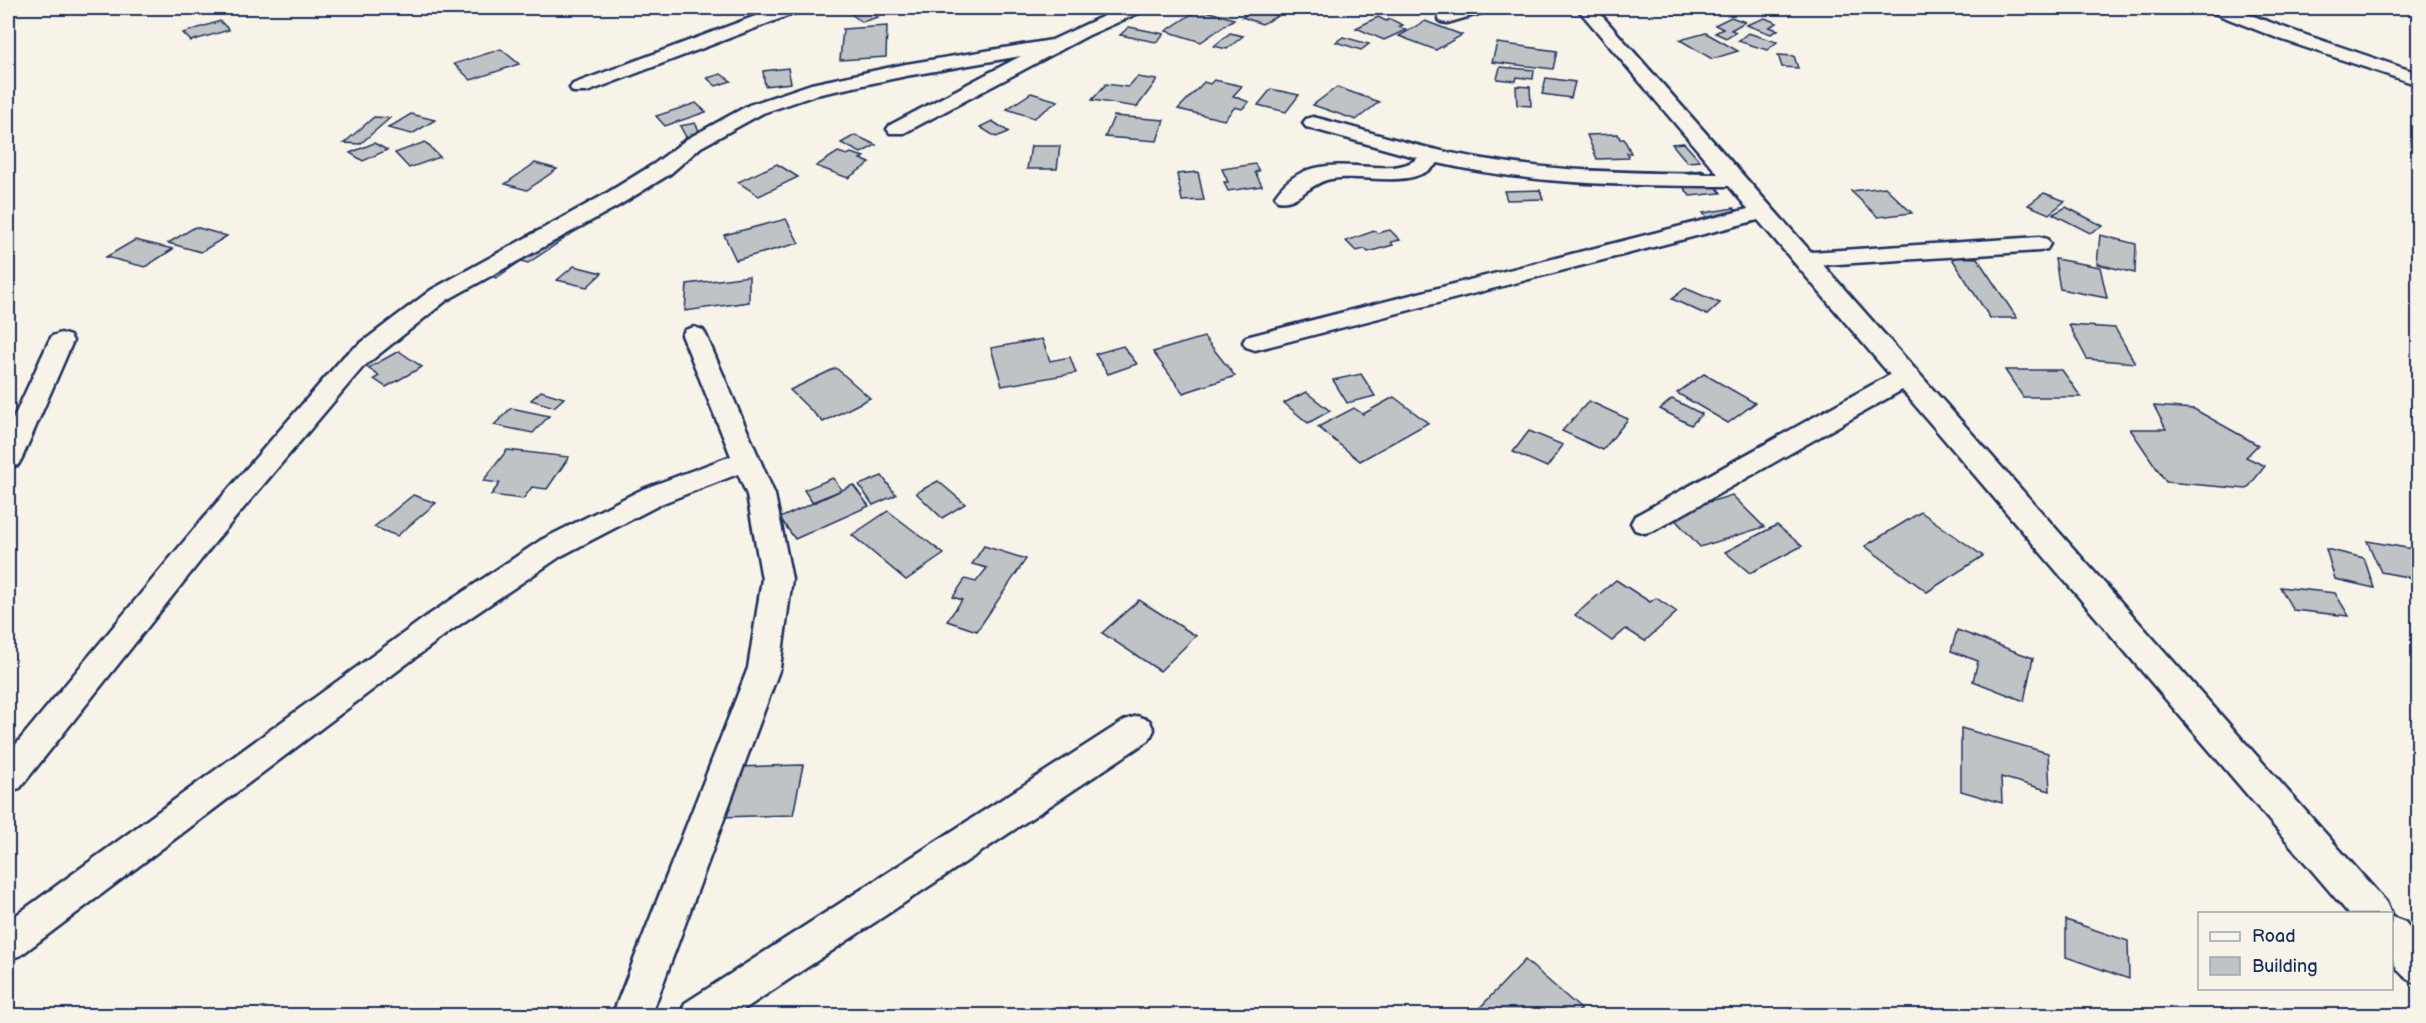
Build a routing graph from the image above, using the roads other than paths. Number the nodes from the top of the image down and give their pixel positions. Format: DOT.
graph roads {
  1 [pos="792,8"];
  2 [pos="1135,8"];
  3 [pos="1479,8"];
  4 [pos="1586,8"];
  5 [pos="2217,8"];
  6 [pos="1447,18"];
  7 [pos="1060,44"];
  8 [pos="2418,79"];
  9 [pos="580,88"];
  10 [pos="1313,123"];
  11 [pos="897,129"];
  12 [pos="1434,154"];
  13 [pos="1736,180"];
  14 [pos="1286,196"];
  15 [pos="1764,212"];
  16 [pos="2039,244"];
  17 [pos="1805,259"];
  18 [pos="694,335"];
  19 [pos="61,341"];
  20 [pos="1255,342"];
  21 [pos="1907,376"];
  22 [pos="8,458"];
  23 [pos="747,460"];
  24 [pos="1645,524"];
  25 [pos="1137,729"];
  26 [pos="8,778"];
  27 [pos="2371,912"];
  28 [pos="2393,936"];
  29 [pos="8,943"];
  30 [pos="2418,966"];
  31 [pos="631,1016"];
  32 [pos="699,1016"];
  1 -- 9 [label="street"];
  2 -- 7 [label="street"];
  3 -- 6 [label="street"];
  4 -- 13 [label="street"];
  5 -- 8 [label="street"];
  7 -- 11 [label="street"];
  7 -- 26 [label="street"];
  10 -- 12 [label="street"];
  12 -- 13 [label="street"];
  12 -- 14 [label="street"];
  13 -- 15 [label="street"];
  15 -- 17 [label="street"];
  15 -- 20 [label="street"];
  16 -- 17 [label="street"];
  17 -- 21 [label="street"];
  18 -- 23 [label="street"];
  19 -- 22 [label="street"];
  21 -- 24 [label="street"];
  21 -- 27 [label="street"];
  23 -- 29 [label="street"];
  23 -- 31 [label="street"];
  25 -- 32 [label="street"];
  28 -- 30 [label="street"];
}
